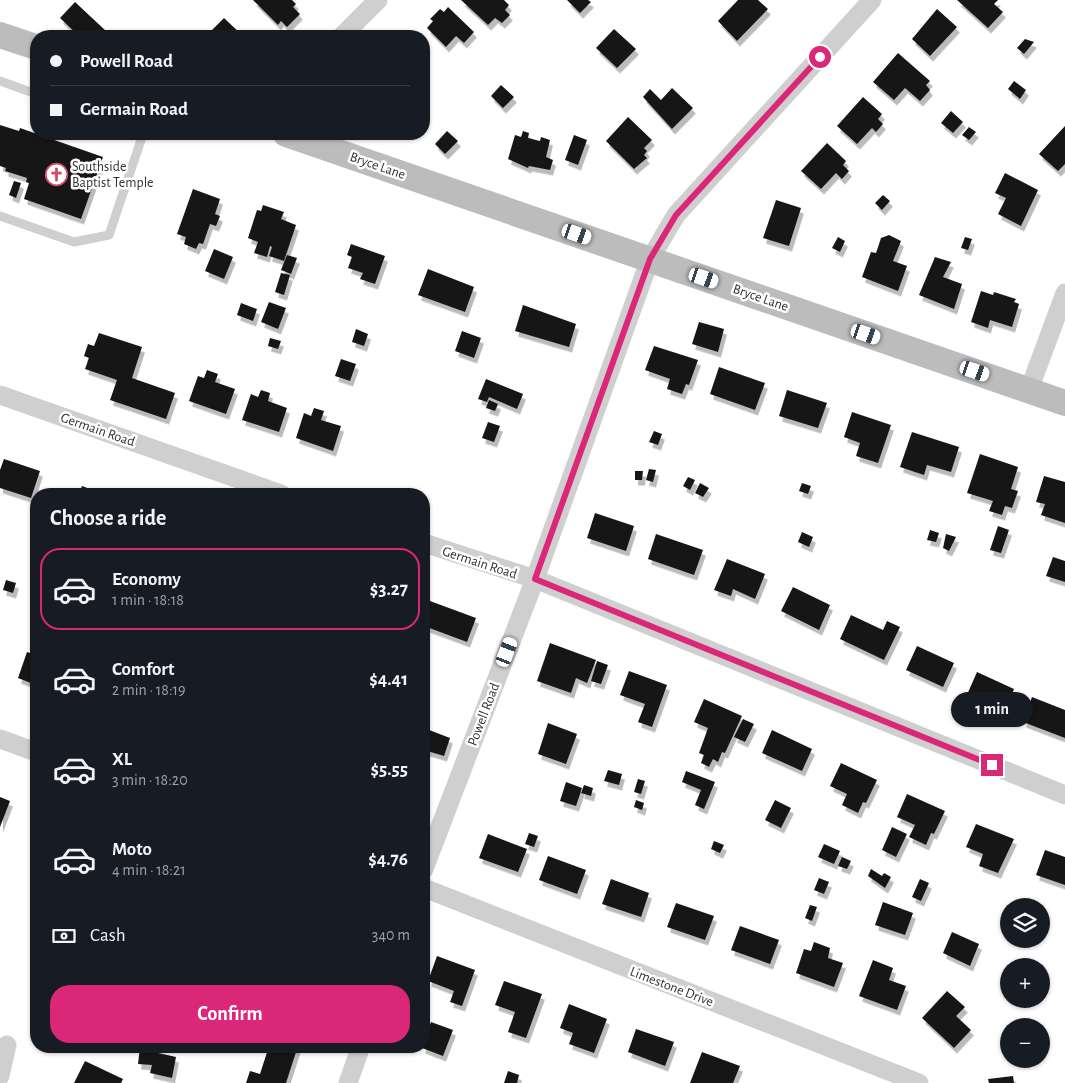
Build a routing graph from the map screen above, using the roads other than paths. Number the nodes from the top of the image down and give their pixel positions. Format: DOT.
graph roads {
  1 [pos="378,0"];
  2 [pos="872,0"];
  3 [pos="348,30"];
  4 [pos="0,35"];
  5 [pos="30,45"];
  6 [pos="0,81"];
  7 [pos="30,92"];
  8 [pos="141,140"];
  9 [pos="303,140"];
  10 [pos="0,216"];
  11 [pos="650,259"];
  12 [pos="1065,293"];
  13 [pos="1029,390"];
  14 [pos="0,394"];
  15 [pos="1065,403"];
  16 [pos="264,488"];
  17 [pos="430,545"];
  18 [pos="535,579"];
  19 [pos="0,739"];
  20 [pos="30,750"];
  21 [pos="1065,795"];
  22 [pos="430,853"];
  23 [pos="430,890"];
  24 [pos="7,1045"];
  25 [pos="359,1053"];
  26 [pos="0,1076"];
  27 [pos="348,1083"];
  28 [pos="919,1083"];
  1 -- 3 [label="street"];
  2 -- 11 [label="street, Powell Road"];
  4 -- 5 [label="street"];
  6 -- 7 [label="lane"];
  8 -- 10 [label="lane"];
  9 -- 11 [label="street, Bryce Lane"];
  11 -- 13 [label="street, Bryce Lane"];
  11 -- 18 [label="street, Powell Road"];
  12 -- 13 [label="street"];
  13 -- 15 [label="street, Bryce Lane"];
  14 -- 16 [label="street, Germain Road"];
  17 -- 18 [label="street, Germain Road"];
  18 -- 21 [label="street, Germain Road"];
  18 -- 22 [label="street, Powell Road"];
  19 -- 20 [label="street"];
  23 -- 28 [label="street, Limestone Drive"];
  24 -- 26 [label="street"];
  25 -- 27 [label="street"];
}
